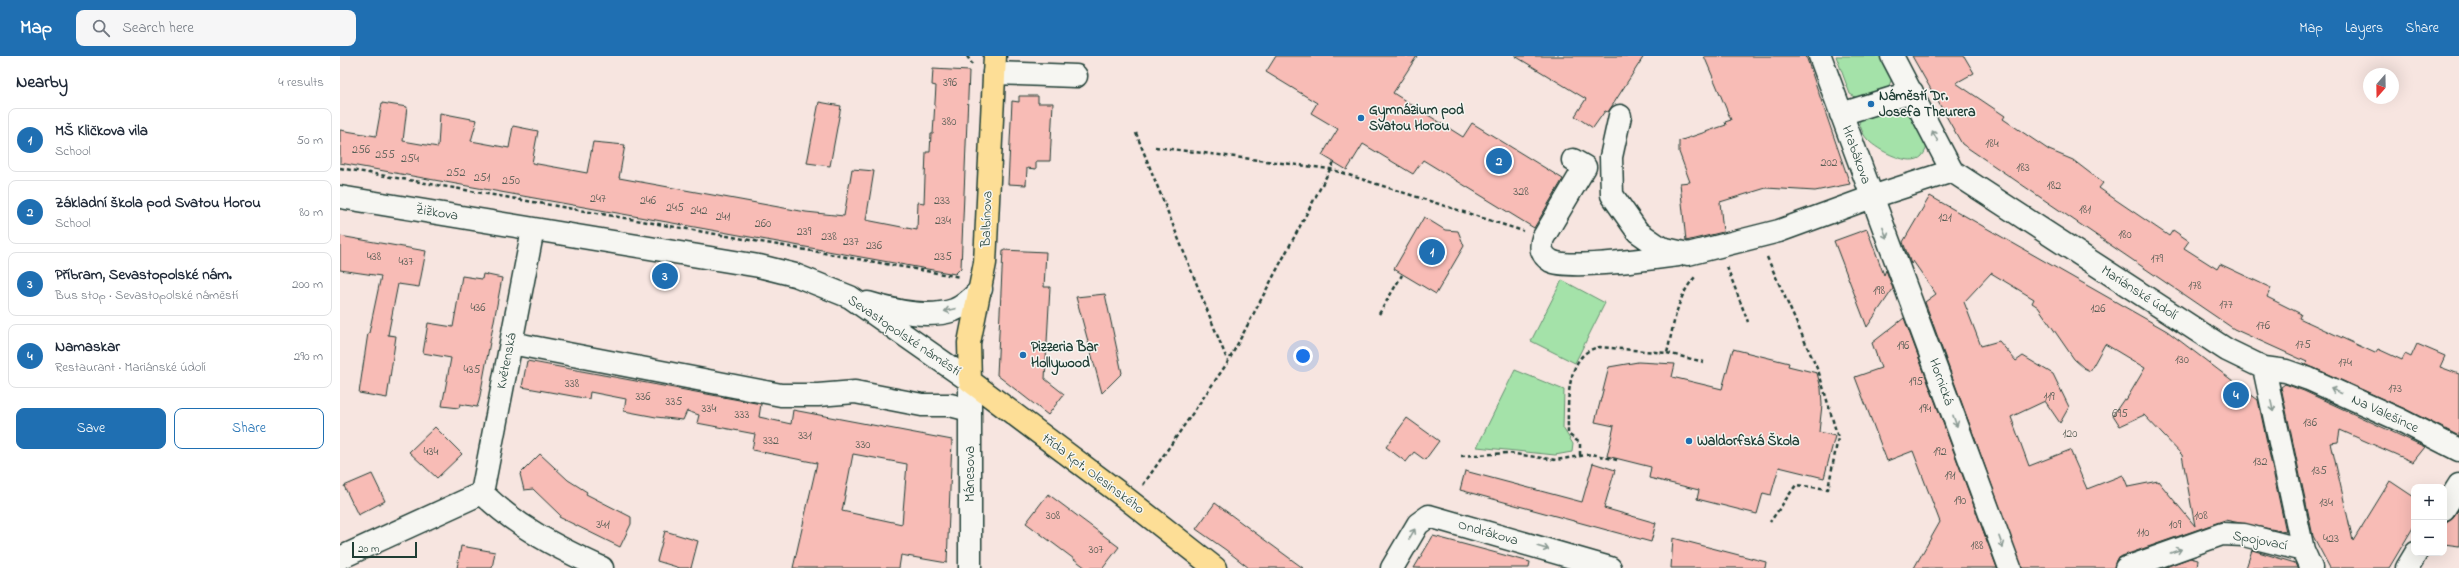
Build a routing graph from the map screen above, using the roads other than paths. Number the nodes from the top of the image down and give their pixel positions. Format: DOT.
graph roads {
  1 [pos="1820,56"];
  2 [pos="1892,56"];
  3 [pos="988,65"];
  4 [pos="1076,76"];
  5 [pos="1912,92"];
  6 [pos="1841,114"];
  7 [pos="1620,116"];
  8 [pos="1573,160"];
  9 [pos="1952,171"];
  10 [pos="340,197"];
  11 [pos="1872,197"];
  12 [pos="533,229"];
  13 [pos="1688,254"];
  14 [pos="981,289"];
  15 [pos="850,297"];
  16 [pos="511,343"];
  17 [pos="2264,368"];
  18 [pos="2309,379"];
  19 [pos="970,381"];
  20 [pos="970,410"];
  21 [pos="2459,450"];
  22 [pos="2459,485"];
  23 [pos="482,493"];
  24 [pos="2447,504"];
  25 [pos="2414,556"];
  26 [pos="340,558"];
  27 [pos="2307,559"];
  28 [pos="602,568"];
  29 [pos="970,568"];
  30 [pos="1215,568"];
  31 [pos="1392,568"];
  32 [pos="1610,568"];
  33 [pos="2010,568"];
  34 [pos="2127,568"];
  35 [pos="2407,568"];
  1 -- 6 [label="street, Hrabákova"];
  2 -- 5 [label="street"];
  3 -- 4 [label="street"];
  3 -- 14 [label="main road, Balbínova"];
  5 -- 6 [label="street"];
  9 -- 5 [label="street, one-way"];
  6 -- 11 [label="street, Hrabákova"];
  7 -- 13 [label="street"];
  8 -- 13 [label="street"];
  9 -- 11 [label="street, Hrabákova"];
  9 -- 17 [label="street, Mariánské údolí"];
  10 -- 12 [label="street, Žižkova"];
  11 -- 13 [label="street"];
  11 -- 33 [label="street, Hornická, one-way"];
  12 -- 15 [label="street, Sevastopolské náměstí"];
  12 -- 16 [label="street, Květenská"];
  14 -- 15 [label="street, one-way"];
  14 -- 19 [label="main road, Balbínova"];
  15 -- 19 [label="street, Sevastopolské náměstí"];
  16 -- 20 [label="street"];
  16 -- 23 [label="street, Květenská"];
  17 -- 18 [label="street, Mariánské údolí"];
  17 -- 27 [label="street, one-way"];
  21 -- 18 [label="street, Na Valešince, one-way"];
  19 -- 20 [label="street, Mánesova"];
  19 -- 30 [label="main road, třída Kpt. Olesinského"];
  20 -- 29 [label="street, Mánesova"];
  22 -- 24 [label="street"];
  23 -- 26 [label="street"];
  23 -- 28 [label="street"];
  25 -- 35 [label="street"];
  34 -- 27 [label="street, Spojovací, one-way"];
  31 -- 32 [label="street, Ondrákova, one-way"];
}
